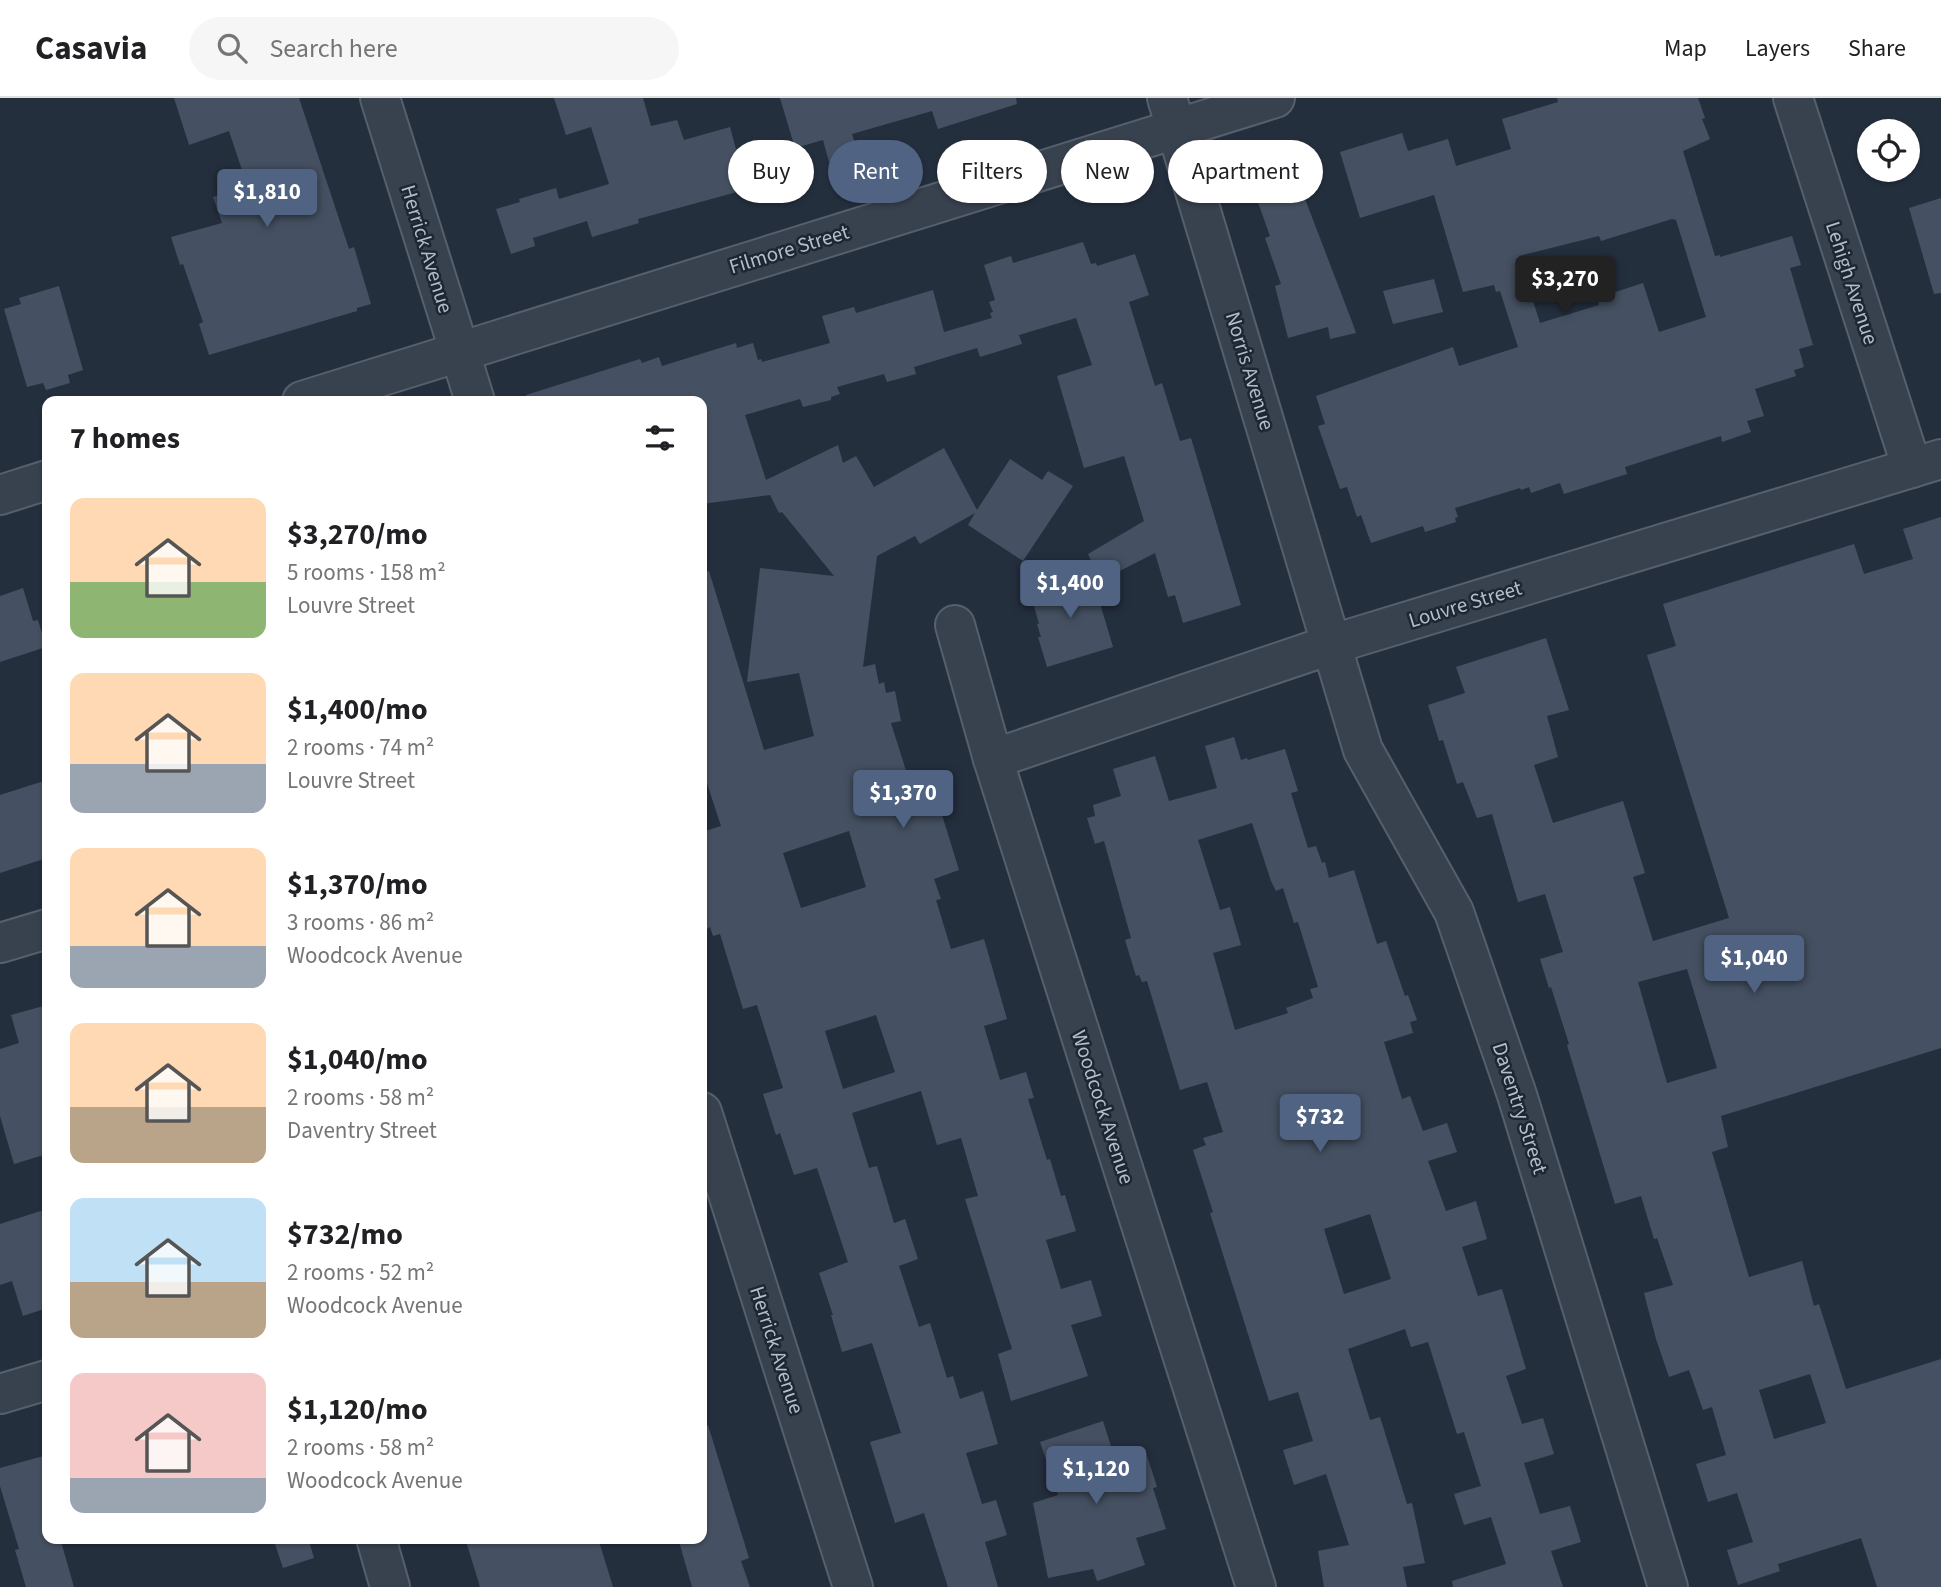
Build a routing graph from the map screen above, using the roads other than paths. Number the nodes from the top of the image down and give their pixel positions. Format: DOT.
graph roads {
  1 [pos="380,98"];
  2 [pos="1275,98"];
  3 [pos="1793,98"];
  4 [pos="1172,113"];
  5 [pos="459,352"];
  6 [pos="318,396"];
  7 [pos="473,396"];
  8 [pos="1926,464"];
  9 [pos="42,489"];
  10 [pos="0,495"];
  11 [pos="955,625"];
  12 [pos="1333,644"];
  13 [pos="993,759"];
  14 [pos="42,930"];
  15 [pos="0,943"];
  16 [pos="707,1128"];
  17 [pos="42,1381"];
  18 [pos="0,1394"];
  19 [pos="378,1544"];
  20 [pos="390,1587"];
  21 [pos="853,1587"];
  22 [pos="1256,1587"];
  23 [pos="1668,1587"];
  1 -- 5 [label="street, Herrick Avenue"];
  2 -- 4 [label="street, Filmore Street"];
  3 -- 8 [label="street, Lehigh Avenue"];
  4 -- 5 [label="street, Filmore Street"];
  4 -- 12 [label="street, Norris Avenue"];
  5 -- 6 [label="street, Filmore Street"];
  5 -- 7 [label="street, Herrick Avenue"];
  8 -- 12 [label="street, Louvre Street"];
  9 -- 10 [label="street"];
  11 -- 13 [label="street, Woodcock Avenue"];
  12 -- 13 [label="street, Louvre Street"];
  12 -- 23 [label="street, Daventry Street"];
  13 -- 22 [label="street, Woodcock Avenue"];
  14 -- 15 [label="street"];
  16 -- 21 [label="street, Herrick Avenue"];
  17 -- 18 [label="street"];
  19 -- 20 [label="street"];
}
